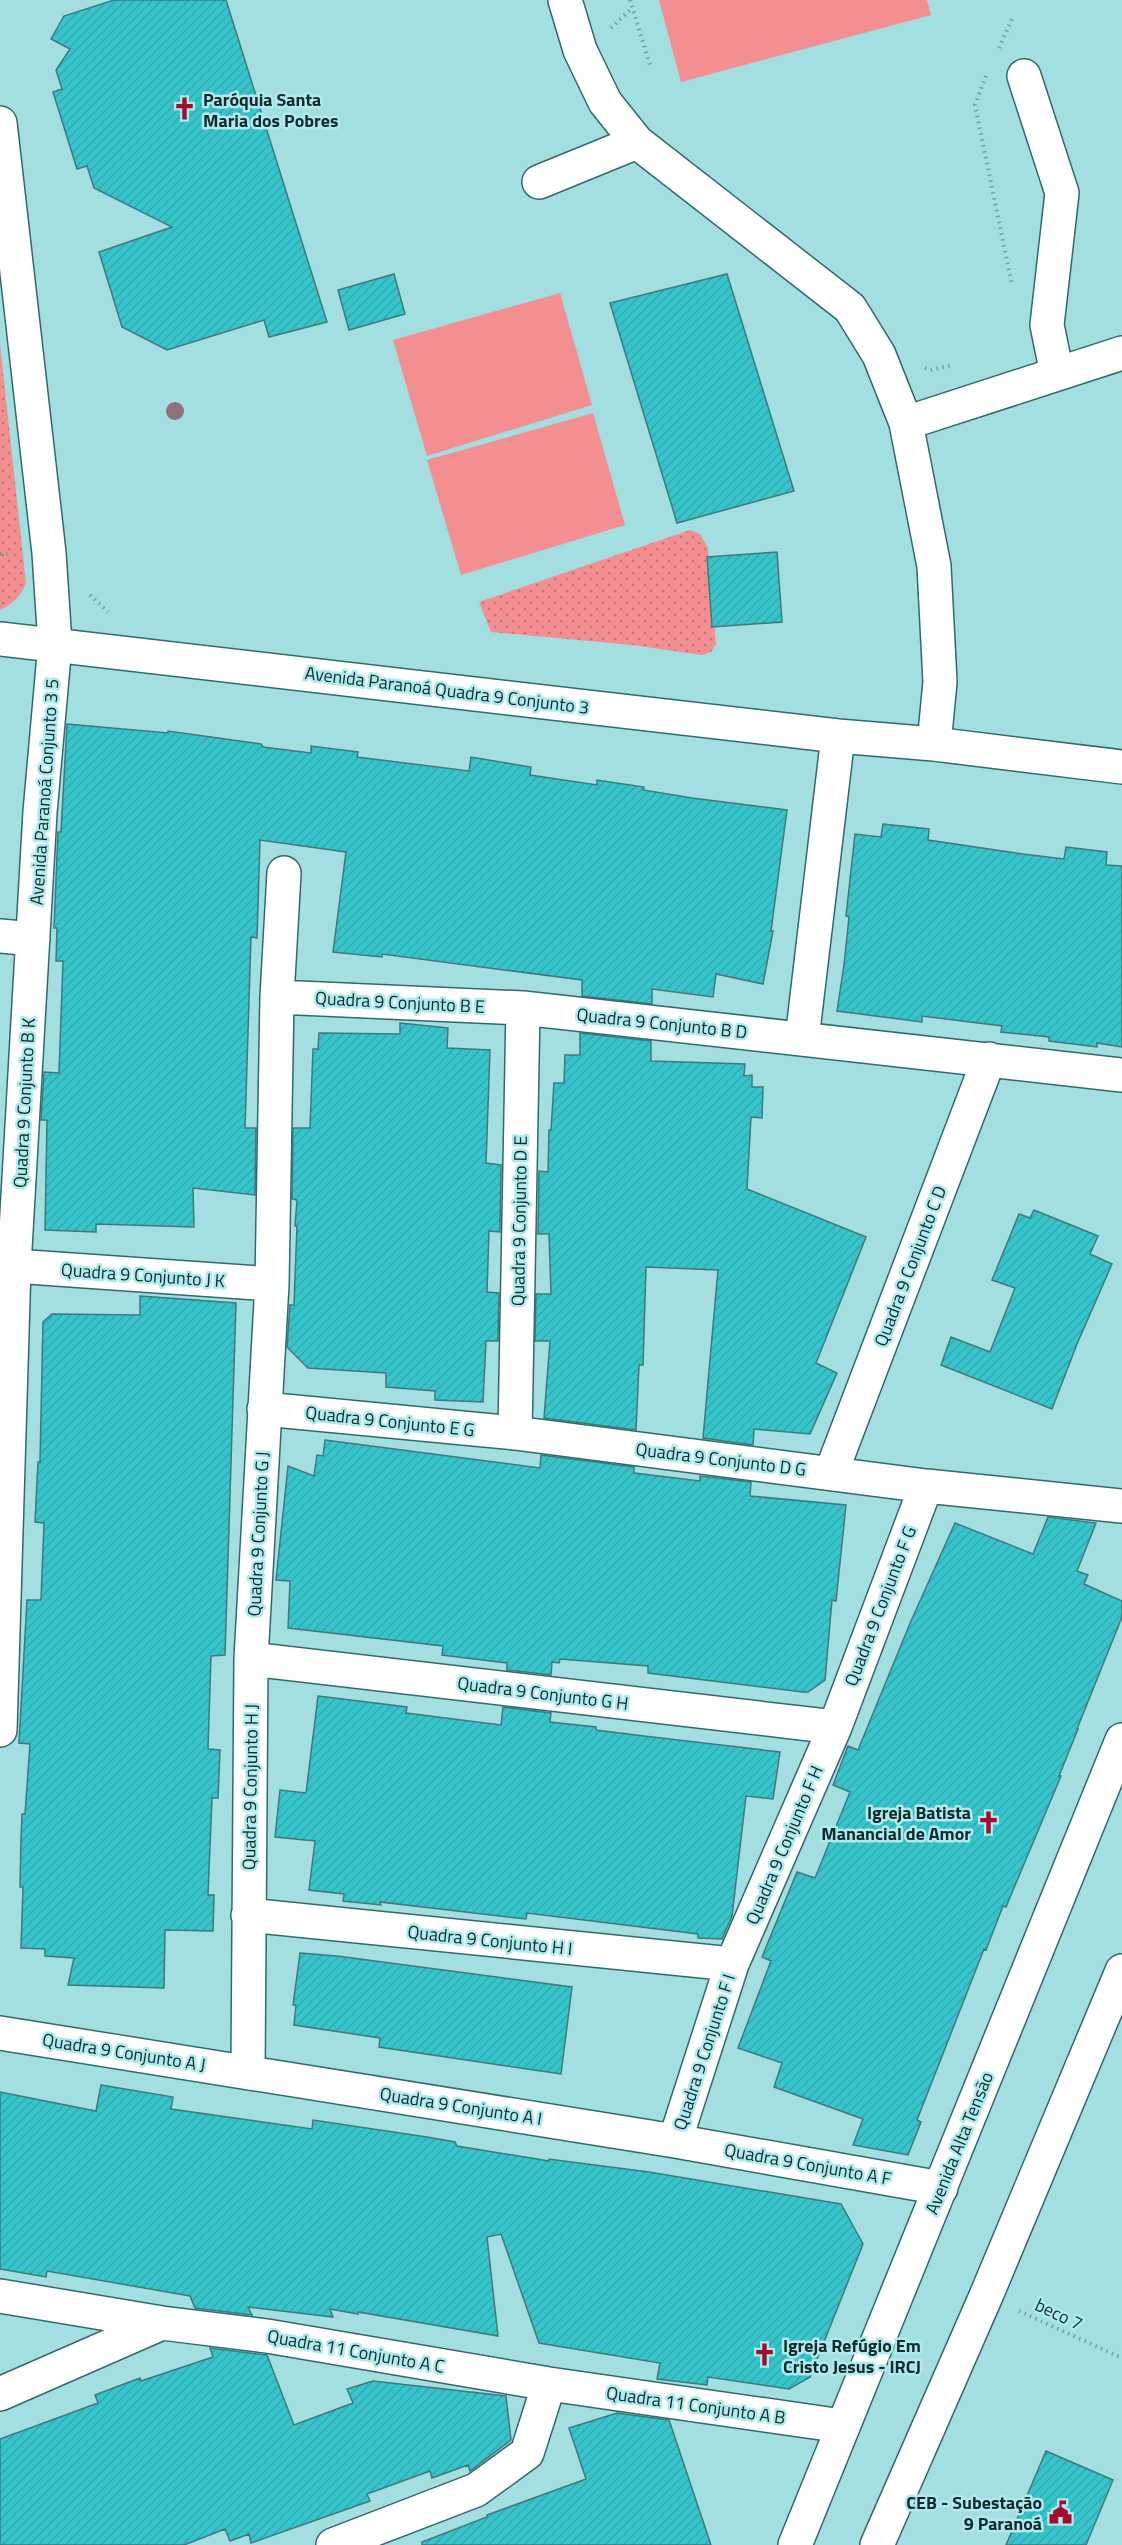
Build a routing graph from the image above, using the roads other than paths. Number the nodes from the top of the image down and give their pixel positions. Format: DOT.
graph roads {
  1 [pos="565,0"];
  2 [pos="1024,76"];
  3 [pos="0,123"];
  4 [pos="637,142"];
  5 [pos="539,182"];
  6 [pos="1122,353"];
  7 [pos="1057,374"];
  8 [pos="906,423"];
  9 [pos="0,639"];
  10 [pos="55,644"];
  11 [pos="838,736"];
  12 [pos="934,744"];
  13 [pos="1122,768"];
  14 [pos="284,873"];
  15 [pos="0,936"];
  16 [pos="33,939"];
  17 [pos="277,997"];
  18 [pos="523,1008"];
  19 [pos="802,1039"];
  20 [pos="989,1059"];
  21 [pos="1122,1075"];
  22 [pos="14,1266"];
  23 [pos="272,1284"];
  24 [pos="264,1409"];
  25 [pos="515,1433"];
  26 [pos="831,1473"];
  27 [pos="926,1486"];
  28 [pos="1122,1506"];
  29 [pos="251,1659"];
  30 [pos="835,1727"];
  31 [pos="0,1730"];
  32 [pos="1122,1740"];
  33 [pos="248,1915"];
  34 [pos="732,1964"];
  35 [pos="1122,1971"];
  36 [pos="0,2033"];
  37 [pos="248,2071"];
  38 [pos="675,2141"];
  39 [pos="942,2188"];
  40 [pos="0,2296"];
  41 [pos="162,2323"];
  42 [pos="549,2384"];
  43 [pos="0,2394"];
  44 [pos="842,2426"];
  45 [pos="333,2545"];
  46 [pos="795,2545"];
  47 [pos="878,2545"];
  1 -- 4 [label="street"];
  2 -- 7 [label="street"];
  3 -- 10 [label="street, Avenida Paranoá Conjunto 3 5"];
  4 -- 5 [label="street"];
  4 -- 8 [label="street"];
  6 -- 7 [label="street"];
  7 -- 8 [label="street"];
  8 -- 12 [label="street"];
  9 -- 10 [label="street, Avenida Paranoá Quadra 9 Conjunto 3"];
  10 -- 11 [label="street, Avenida Paranoá Quadra 9 Conjunto 3"];
  10 -- 16 [label="street, Avenida Paranoá Conjunto 3 5"];
  11 -- 12 [label="street, Avenida Paranoá Quadra 9 Conjunto 3"];
  11 -- 19 [label="street"];
  12 -- 13 [label="street, Avenida Paranoá Quadra 9 Conjunto 3"];
  14 -- 17 [label="street, Quadra 9 Conjunto G J"];
  15 -- 16 [label="street"];
  16 -- 22 [label="street, Quadra 9 Conjunto B K"];
  17 -- 18 [label="street, Quadra 9 Conjunto B E"];
  17 -- 23 [label="street, Quadra 9 Conjunto G J"];
  18 -- 19 [label="street, Quadra 9 Conjunto B D"];
  18 -- 25 [label="street, Quadra 9 Conjunto D E"];
  19 -- 20 [label="street, Quadra 9 Conjunto B D"];
  20 -- 21 [label="street, Quadra 9 Conjunto B D"];
  20 -- 26 [label="street, Quadra 9 Conjunto C D"];
  22 -- 23 [label="street, Quadra 9 Conjunto J K"];
  22 -- 31 [label="street, Quadra 9 Conjunto B K"];
  23 -- 24 [label="street, Quadra 9 Conjunto G J"];
  24 -- 25 [label="street, Quadra 9 Conjunto E G"];
  24 -- 29 [label="street, Quadra 9 Conjunto G J"];
  25 -- 26 [label="street, Quadra 9 Conjunto D G"];
  26 -- 27 [label="street, Quadra 9 Conjunto D G"];
  27 -- 28 [label="street, Quadra 9 Conjunto D G"];
  27 -- 30 [label="street, Quadra 9 Conjunto F G"];
  29 -- 30 [label="street, Quadra 9 Conjunto G H"];
  29 -- 33 [label="street, Quadra 9 Conjunto H J"];
  30 -- 34 [label="street, Quadra 9 Conjunto F H"];
  32 -- 39 [label="street, Avenida Alta Tensão"];
  33 -- 34 [label="street, Quadra 9 Conjunto H I"];
  33 -- 37 [label="street, Quadra 9 Conjunto H J"];
  34 -- 38 [label="street, Quadra 9 Conjunto F I"];
  35 -- 47 [label="street"];
  36 -- 37 [label="street, Quadra 9 Conjunto A J"];
  37 -- 38 [label="street, Quadra 9 Conjunto A I"];
  38 -- 39 [label="street, Quadra 9 Conjunto A F"];
  39 -- 44 [label="street, Avenida Alta Tensão"];
  40 -- 41 [label="street, Quadra 11 Conjunto A C"];
  41 -- 42 [label="street, Quadra 11 Conjunto A C"];
  41 -- 43 [label="street"];
  42 -- 44 [label="street, Quadra 11 Conjunto A B"];
  42 -- 45 [label="street"];
  44 -- 46 [label="street, Avenida Alta Tensão"];
}
